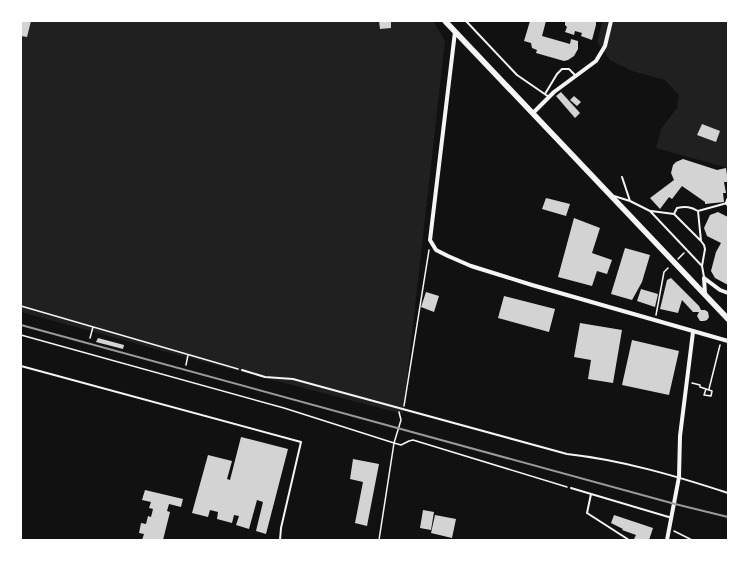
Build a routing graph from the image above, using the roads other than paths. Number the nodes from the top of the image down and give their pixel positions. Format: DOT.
graph roads {
  1 [pos="445,21"];
  2 [pos="466,21"];
  3 [pos="611,21"];
  4 [pos="455,32"];
  5 [pos="576,76"];
  6 [pos="545,94"];
  7 [pos="549,96"];
  8 [pos="533,113"];
  9 [pos="622,177"];
  10 [pos="611,195"];
  11 [pos="630,201"];
  12 [pos="728,202"];
  13 [pos="650,211"];
  14 [pos="698,211"];
  15 [pos="674,214"];
  16 [pos="701,241"];
  17 [pos="702,266"];
  18 [pos="704,278"];
  19 [pos="728,293"];
  20 [pos="705,295"];
  21 [pos="728,319"];
  22 [pos="693,332"];
  23 [pos="728,341"];
  24 [pos="21,366"];
  25 [pos="242,370"];
  26 [pos="679,477"];
  27 [pos="571,488"];
  28 [pos="728,492"];
  29 [pos="591,494"];
  30 [pos="672,518"];
  31 [pos="280,540"];
  32 [pos="629,540"];
  33 [pos="667,540"];
  1 -- 4 [label="main road"];
  2 -- 6 [label="lane"];
  3 -- 5 [label="street"];
  4 -- 8 [label="main road"];
  4 -- 22 [label="street"];
  5 -- 6 [label="lane"];
  5 -- 7 [label="street"];
  6 -- 7 [label="lane"];
  7 -- 8 [label="street"];
  8 -- 10 [label="main road"];
  9 -- 11 [label="lane"];
  10 -- 11 [label="lane"];
  10 -- 20 [label="main road"];
  11 -- 13 [label="lane"];
  12 -- 14 [label="lane"];
  13 -- 15 [label="lane"];
  13 -- 17 [label="lane"];
  14 -- 15 [label="lane"];
  14 -- 16 [label="lane"];
  15 -- 16 [label="lane"];
  16 -- 17 [label="lane"];
  17 -- 18 [label="lane"];
  18 -- 19 [label="street"];
  18 -- 20 [label="street"];
  20 -- 21 [label="main road"];
  22 -- 23 [label="street"];
  22 -- 26 [label="street"];
  24 -- 31 [label="lane"];
  25 -- 26 [label="lane"];
  26 -- 28 [label="lane"];
  26 -- 30 [label="street"];
  27 -- 29 [label="lane"];
  29 -- 30 [label="lane"];
  29 -- 32 [label="lane"];
  30 -- 33 [label="street"];
}
